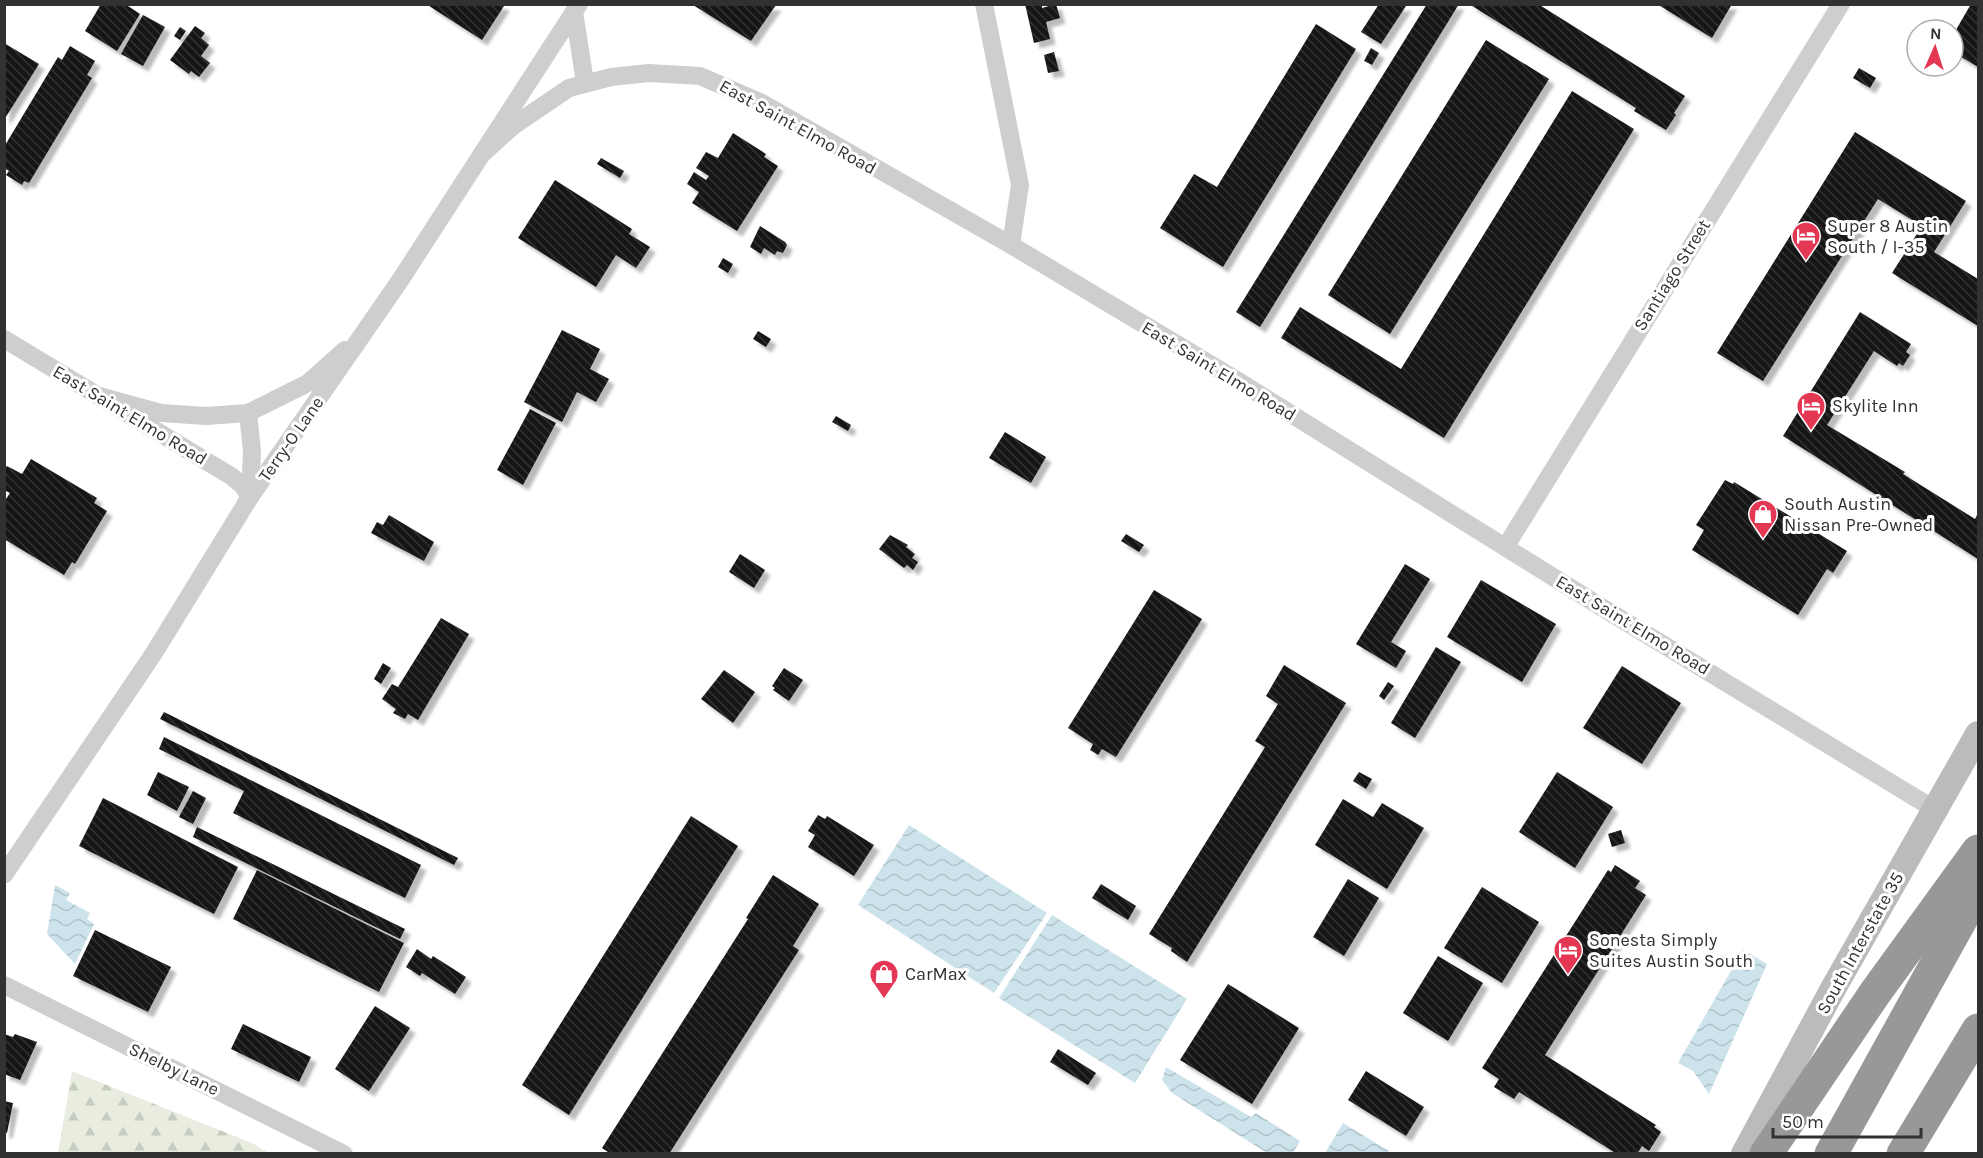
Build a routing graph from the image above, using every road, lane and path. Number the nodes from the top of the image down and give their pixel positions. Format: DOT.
graph roads {
  1 [pos="984,4"];
  2 [pos="1841,4"];
  3 [pos="577,8"];
  4 [pos="585,82"];
  5 [pos="482,154"];
  6 [pos="1011,245"];
  7 [pos="366,332"];
  8 [pos="4,339"];
  9 [pos="99,396"];
  10 [pos="248,413"];
  11 [pos="250,497"];
  12 [pos="1506,546"];
  13 [pos="1978,734"];
  14 [pos="1935,810"];
  15 [pos="1978,851"];
  16 [pos="4,875"];
  17 [pos="1978,889"];
  18 [pos="4,985"];
  19 [pos="1978,1030"];
  20 [pos="1836,1145"];
  21 [pos="344,1154"];
  22 [pos="1744,1154"];
  23 [pos="1766,1154"];
  24 [pos="1903,1154"];
  1 -- 6 [label="street"];
  2 -- 12 [label="street, Santiago Street"];
  3 -- 4 [label="street"];
  3 -- 5 [label="street, Terry-O Lane"];
  4 -- 5 [label="street, East Saint Elmo Road"];
  4 -- 6 [label="street, East Saint Elmo Road"];
  5 -- 7 [label="street, Terry-O Lane"];
  6 -- 12 [label="street, East Saint Elmo Road"];
  7 -- 10 [label="street"];
  7 -- 11 [label="street, Terry-O Lane"];
  8 -- 9 [label="street, East Saint Elmo Road"];
  9 -- 10 [label="street"];
  9 -- 11 [label="street, East Saint Elmo Road"];
  10 -- 11 [label="street"];
  11 -- 16 [label="street, Terry-O Lane"];
  12 -- 14 [label="street, East Saint Elmo Road"];
  13 -- 14 [label="main road, South Interstate 35"];
  14 -- 22 [label="main road, South Interstate 35"];
  15 -- 23 [label="highway"];
  17 -- 20 [label="highway"];
  18 -- 21 [label="street, Shelby Lane"];
  19 -- 24 [label="highway"];
}
